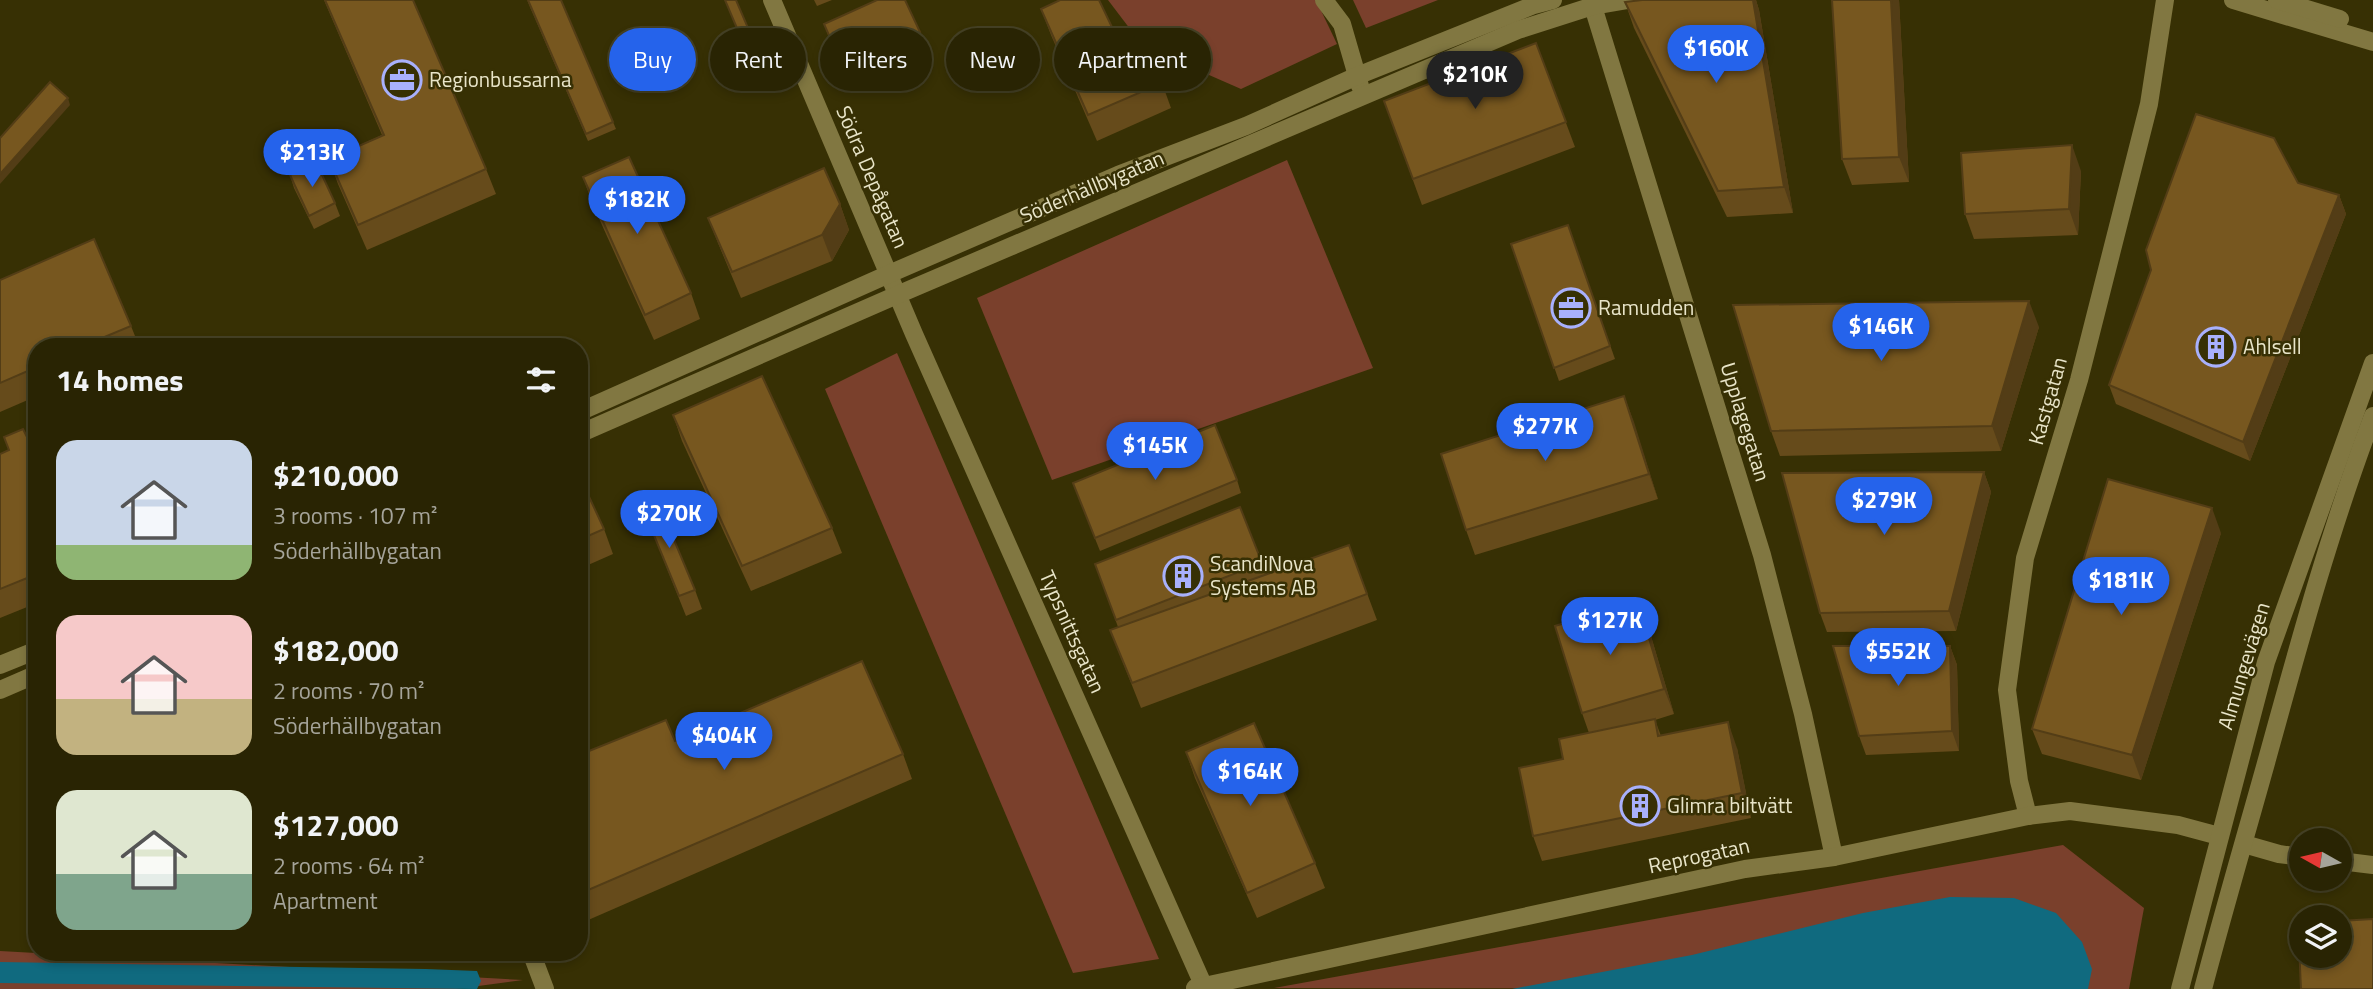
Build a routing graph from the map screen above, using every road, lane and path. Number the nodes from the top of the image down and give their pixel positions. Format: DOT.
graph roads {
  1 [pos="772,0"];
  2 [pos="1553,0"];
  3 [pos="1628,0"];
  4 [pos="2165,0"];
  5 [pos="2233,0"];
  6 [pos="2277,0"];
  7 [pos="1330,3"];
  8 [pos="1592,3"];
  9 [pos="2373,30"];
  10 [pos="2373,42"];
  11 [pos="1357,76"];
  12 [pos="1363,95"];
  13 [pos="889,274"];
  14 [pos="897,295"];
  15 [pos="2373,363"];
  16 [pos="588,408"];
  17 [pos="2373,416"];
  18 [pos="588,430"];
  19 [pos="28,654"];
  20 [pos="0,665"];
  21 [pos="28,678"];
  22 [pos="0,690"];
  23 [pos="2028,816"];
  24 [pos="2219,836"];
  25 [pos="2244,844"];
  26 [pos="2289,855"];
  27 [pos="1834,857"];
  28 [pos="2352,863"];
  29 [pos="2373,865"];
  30 [pos="534,961"];
  31 [pos="1200,988"];
  32 [pos="545,989"];
  33 [pos="2180,989"];
  34 [pos="2203,989"];
  1 -- 13 [label="street, Södra Depågatan"];
  2 -- 11 [label="street, Söderhällbygatan"];
  3 -- 8 [label="street, Söderhällbygatan"];
  4 -- 23 [label="street, Kastgatan"];
  5 -- 10 [label="street"];
  6 -- 9 [label="street"];
  7 -- 11 [label="street"];
  8 -- 12 [label="street, Söderhällbygatan"];
  8 -- 27 [label="street, Upplagegatan"];
  11 -- 12 [label="street"];
  11 -- 13 [label="street, Söderhällbygatan"];
  12 -- 14 [label="street, Söderhällbygatan"];
  13 -- 14 [label="street, Södra Depågatan"];
  13 -- 16 [label="street, Söderhällbygatan"];
  14 -- 18 [label="street, Söderhällbygatan"];
  14 -- 31 [label="street, Typsnittsgatan"];
  15 -- 24 [label="street, Almungevägen"];
  17 -- 25 [label="street"];
  19 -- 20 [label="street"];
  21 -- 22 [label="street"];
  23 -- 24 [label="street, Reprogatan"];
  23 -- 27 [label="street, Reprogatan"];
  24 -- 25 [label="street, Reprogatan"];
  24 -- 33 [label="street, Almungevägen"];
  25 -- 26 [label="street, Reprogatan"];
  25 -- 34 [label="street"];
  27 -- 31 [label="street, Reprogatan"];
  28 -- 29 [label="street"];
  30 -- 32 [label="street"];
}
